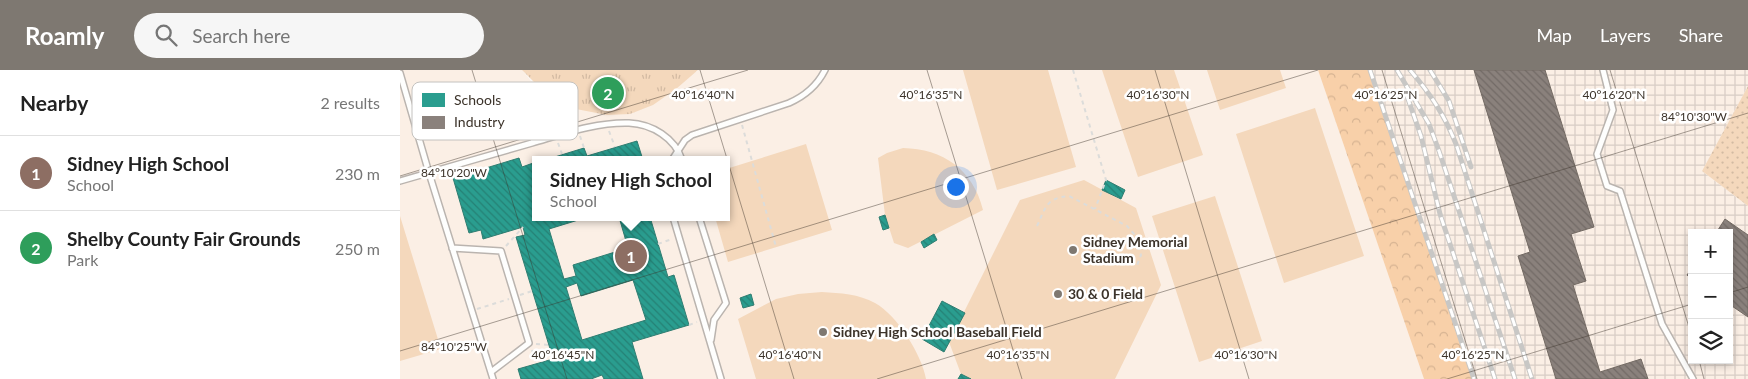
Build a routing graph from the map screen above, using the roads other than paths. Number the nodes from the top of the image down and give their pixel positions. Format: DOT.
graph roads {
  1 [pos="831,70"];
  2 [pos="1603,70"];
  3 [pos="824,72"];
  4 [pos="400,73"];
  5 [pos="412,114"];
  6 [pos="578,130"];
  7 [pos="419,140"];
  8 [pos="541,140"];
  9 [pos="534,142"];
  10 [pos="678,150"];
  11 [pos="674,156"];
  12 [pos="680,156"];
  13 [pos="429,173"];
  14 [pos="400,182"];
  15 [pos="674,221"];
  16 [pos="700,221"];
  17 [pos="452,248"];
  18 [pos="711,343"];
  19 [pos="491,372"];
  20 [pos="493,379"];
  21 [pos="722,379"];
  22 [pos="1693,379"];
  1 -- 3 [label="lane"];
  2 -- 22 [label="lane"];
  3 -- 10 [label="lane"];
  4 -- 5 [label="lane"];
  6 -- 10 [label="lane"];
  7 -- 13 [label="lane"];
  8 -- 9 [label="lane"];
  9 -- 13 [label="lane"];
  10 -- 11 [label="lane"];
  10 -- 12 [label="lane"];
  13 -- 14 [label="lane"];
  13 -- 17 [label="lane"];
  15 -- 18 [label="lane"];
  16 -- 18 [label="lane"];
  17 -- 19 [label="lane"];
  17 -- 19 [label="lane"];
  18 -- 21 [label="lane"];
  19 -- 20 [label="lane"];
}
